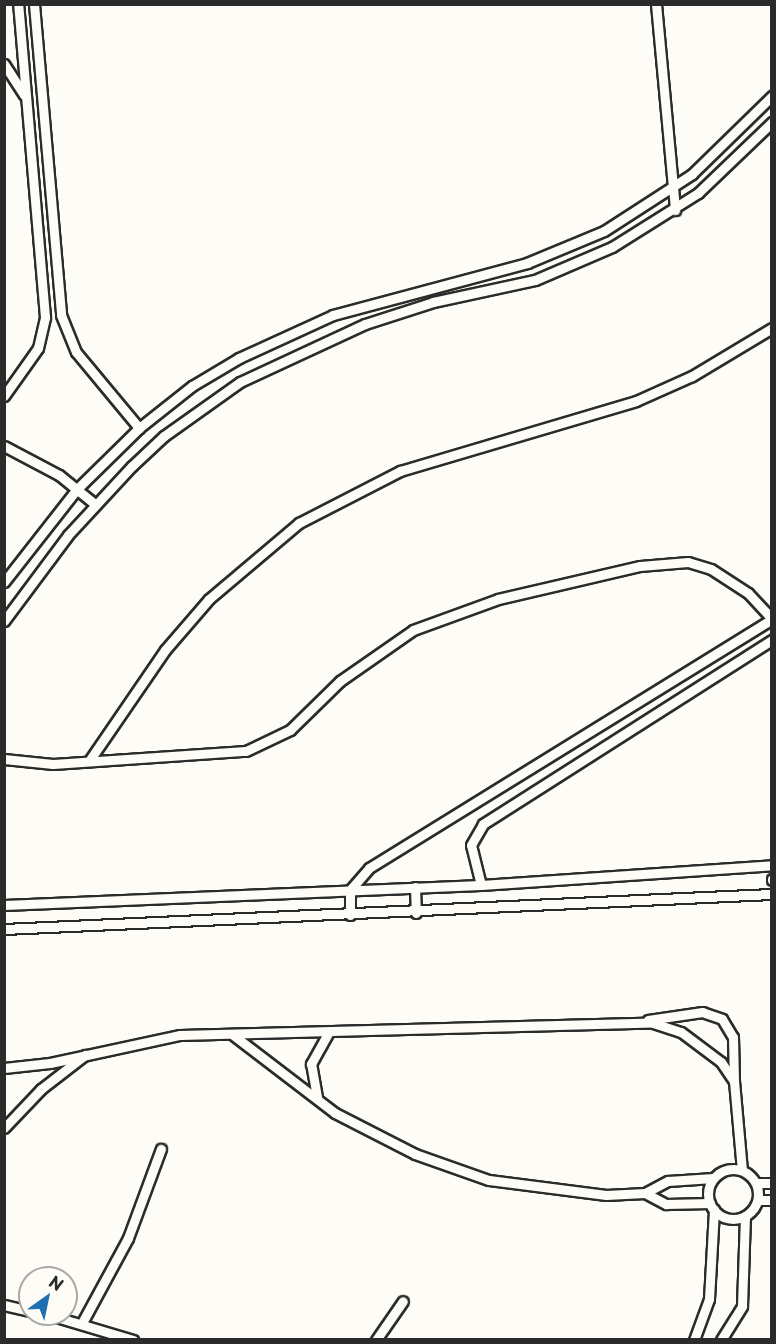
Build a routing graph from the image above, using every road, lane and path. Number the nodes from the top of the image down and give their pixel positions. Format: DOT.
graph roads {
  1 [pos="18,4"];
  2 [pos="34,4"];
  3 [pos="656,4"];
  4 [pos="4,64"];
  5 [pos="771,96"];
  6 [pos="26,98"];
  7 [pos="771,122"];
  8 [pos="671,189"];
  9 [pos="675,210"];
  10 [pos="771,328"];
  11 [pos="4,396"];
  12 [pos="140,428"];
  13 [pos="4,446"];
  14 [pos="77,489"];
  15 [pos="95,504"];
  16 [pos="4,582"];
  17 [pos="8,607"];
  18 [pos="771,619"];
  19 [pos="4,621"];
  20 [pos="771,640"];
  21 [pos="4,759"];
  22 [pos="90,761"];
  23 [pos="496,792"];
  24 [pos="472,806"];
  25 [pos="506,807"];
  26 [pos="483,824"];
  27 [pos="771,865"];
  28 [pos="480,885"];
  29 [pos="415,887"];
  30 [pos="350,890"];
  31 [pos="771,894"];
  32 [pos="4,905"];
  33 [pos="416,913"];
  34 [pos="350,915"];
  35 [pos="4,929"];
  36 [pos="637,1022"];
  37 [pos="329,1032"];
  38 [pos="233,1035"];
  39 [pos="90,1052"];
  40 [pos="4,1068"];
  41 [pos="734,1081"];
  42 [pos="318,1100"];
  43 [pos="4,1128"];
  44 [pos="161,1149"];
  45 [pos="742,1170"];
  46 [pos="713,1178"];
  47 [pos="756,1183"];
  48 [pos="771,1183"];
  49 [pos="645,1193"];
  50 [pos="758,1200"];
  51 [pos="771,1200"];
  52 [pos="712,1206"];
  53 [pos="745,1216"];
  54 [pos="403,1301"];
  55 [pos="78,1321"];
  56 [pos="83,1322"];
  57 [pos="130,1339"];
  58 [pos="376,1340"];
  59 [pos="694,1340"];
  60 [pos="721,1340"];
  1 -- 6 [label="street"];
  2 -- 12 [label="street"];
  3 -- 8 [label="street"];
  4 -- 6 [label="street"];
  5 -- 8 [label="street"];
  6 -- 11 [label="street"];
  7 -- 9 [label="street"];
  8 -- 9 [label="street"];
  8 -- 12 [label="street"];
  9 -- 15 [label="street"];
  10 -- 22 [label="street"];
  12 -- 14 [label="street"];
  13 -- 14 [label="street"];
  14 -- 15 [label="street"];
  14 -- 16 [label="street"];
  15 -- 17 [label="street"];
  17 -- 19 [label="street"];
  18 -- 22 [label="street"];
  18 -- 23 [label="street"];
  20 -- 25 [label="street"];
  21 -- 22 [label="street"];
  23 -- 24 [label="street"];
  23 -- 25 [label="street"];
  24 -- 26 [label="street"];
  24 -- 30 [label="street"];
  25 -- 26 [label="street"];
  26 -- 28 [label="street"];
  27 -- 28 [label="street"];
  28 -- 29 [label="street"];
  29 -- 30 [label="street"];
  29 -- 33 [label="street"];
  30 -- 32 [label="street"];
  30 -- 34 [label="street"];
  31 -- 33 [label="street"];
  33 -- 34 [label="street"];
  34 -- 35 [label="street"];
  36 -- 37 [label="street"];
  36 -- 41 [label="street"];
  36 -- 41 [label="street"];
  37 -- 38 [label="street"];
  37 -- 42 [label="street"];
  38 -- 39 [label="street"];
  38 -- 42 [label="street"];
  39 -- 40 [label="street"];
  39 -- 43 [label="street"];
  41 -- 45 [label="street"];
  42 -- 49 [label="street"];
  44 -- 56 [label="street"];
  45 -- 46 [label="street"];
  45 -- 47 [label="street"];
  46 -- 49 [label="street"];
  46 -- 52 [label="street"];
  47 -- 48 [label="street"];
  47 -- 50 [label="street"];
  49 -- 52 [label="street"];
  50 -- 51 [label="street"];
  50 -- 53 [label="street"];
  52 -- 53 [label="street"];
  52 -- 59 [label="street"];
  53 -- 60 [label="street"];
  54 -- 58 [label="street"];
  55 -- 56 [label="street"];
  56 -- 57 [label="street"];
}
